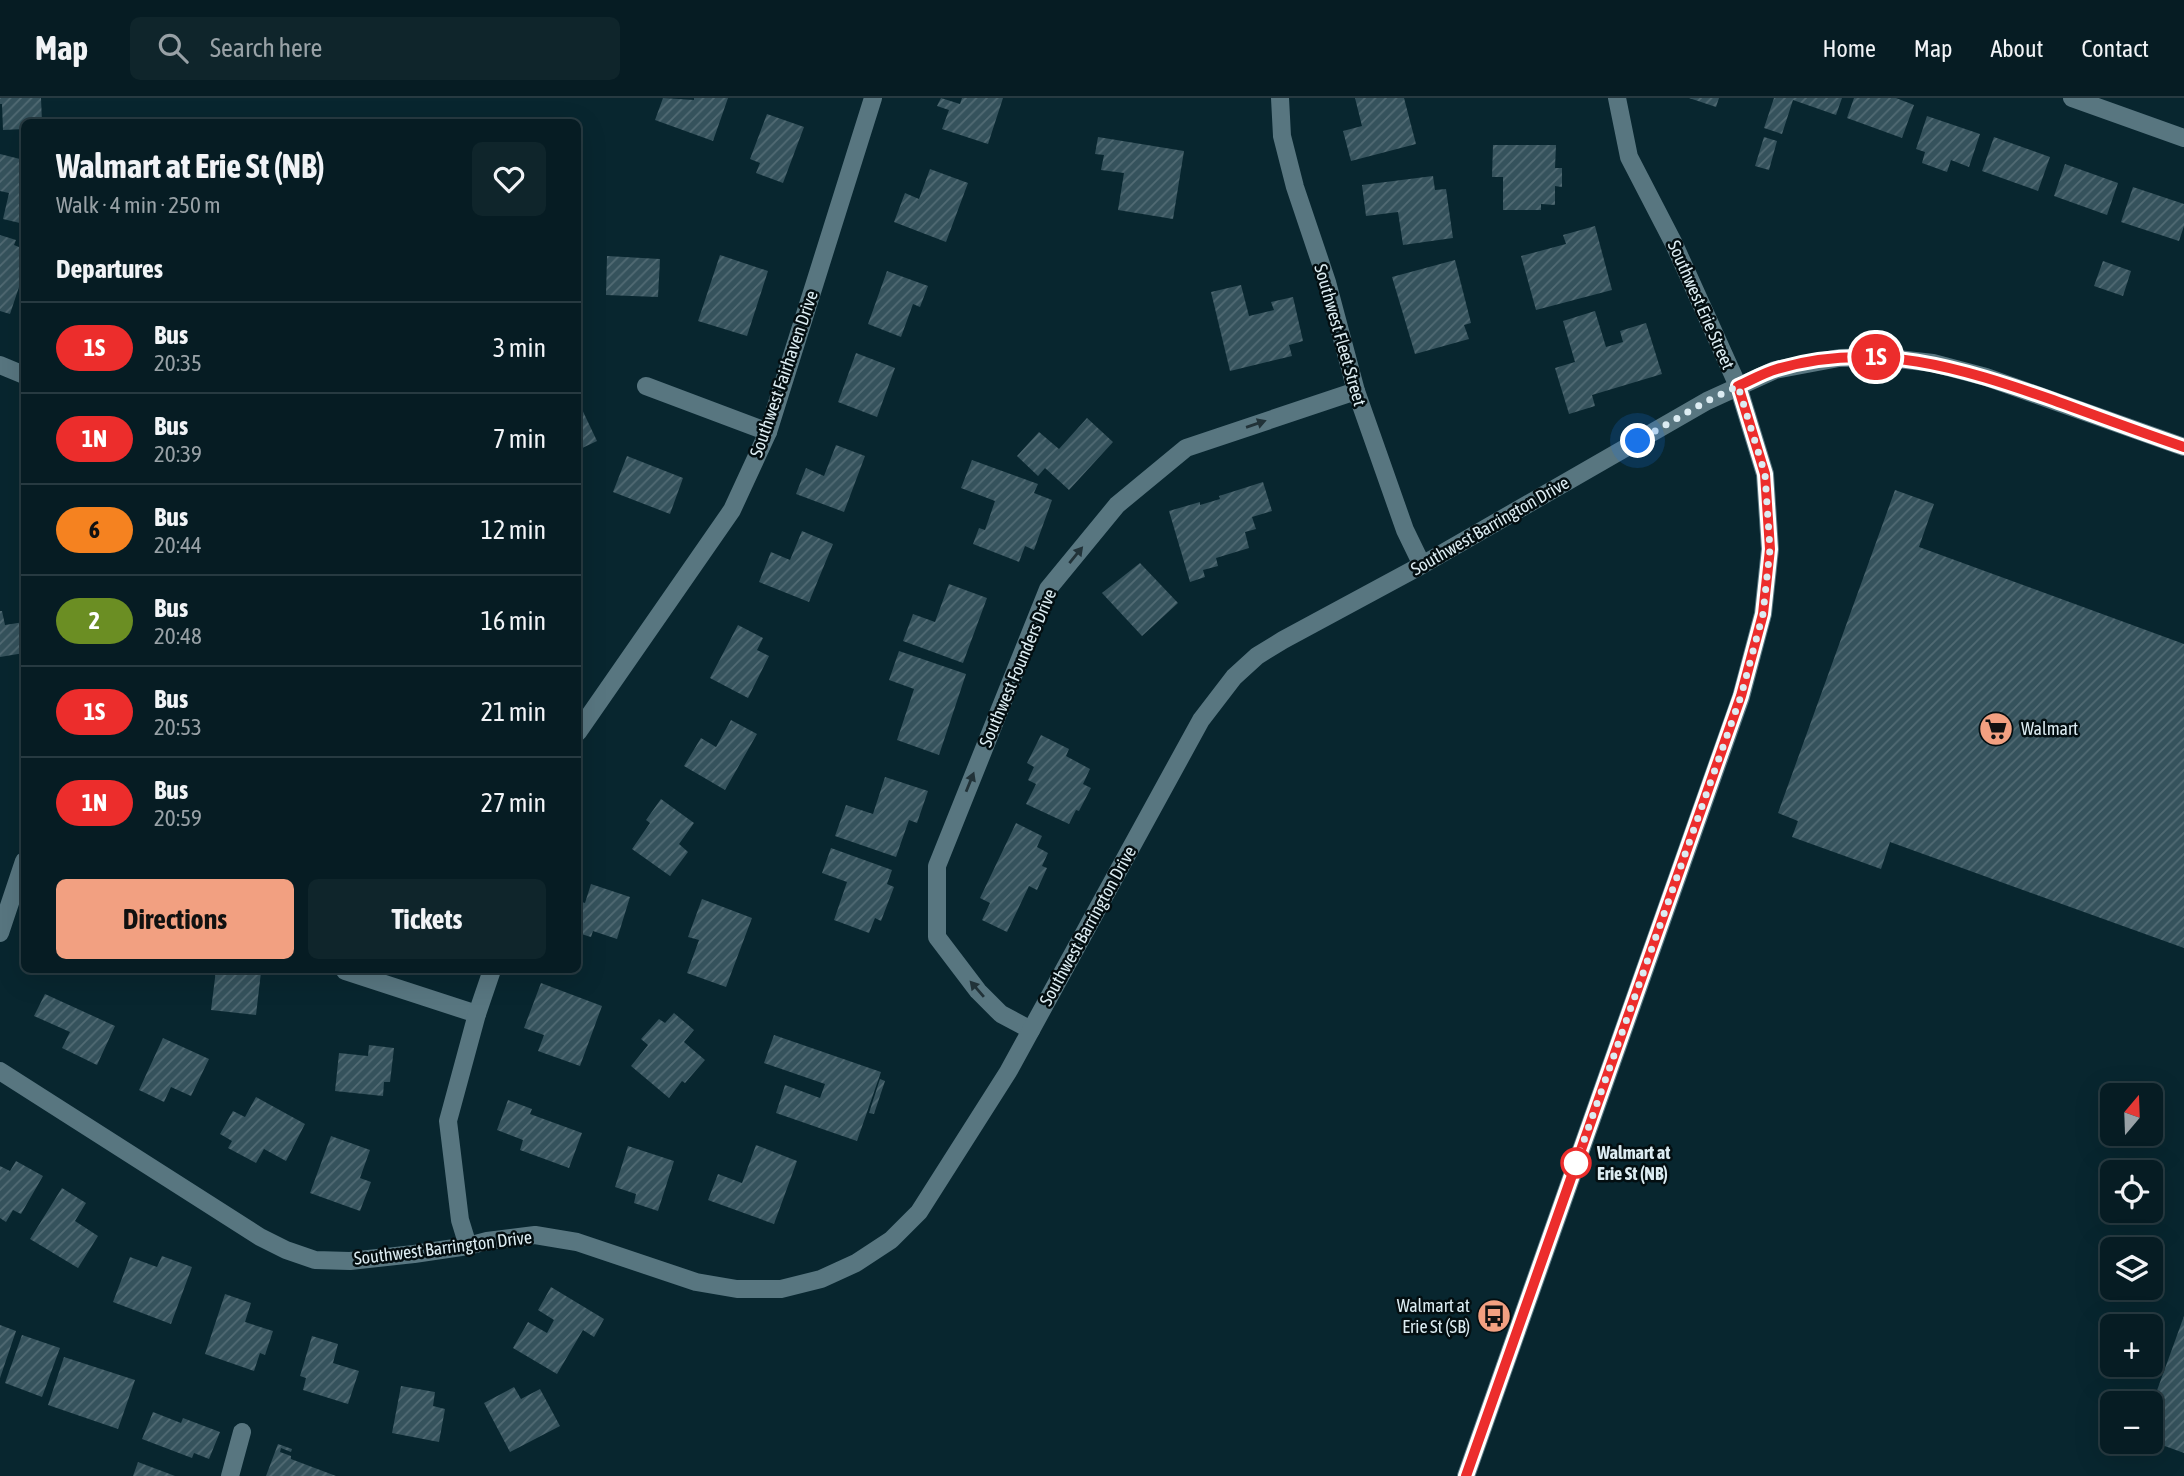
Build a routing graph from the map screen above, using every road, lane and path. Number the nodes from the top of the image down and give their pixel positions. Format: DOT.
graph roads {
  1 [pos="873,98"];
  2 [pos="1280,98"];
  3 [pos="1617,98"];
  4 [pos="2072,98"];
  5 [pos="2184,138"];
  6 [pos="0,365"];
  7 [pos="21,374"];
  8 [pos="646,386"];
  9 [pos="1738,386"];
  10 [pos="1356,391"];
  11 [pos="768,432"];
  12 [pos="2184,447"];
  13 [pos="1422,565"];
  14 [pos="581,727"];
  15 [pos="21,870"];
  16 [pos="0,933"];
  17 [pos="351,973"];
  18 [pos="491,973"];
  19 [pos="477,1014"];
  20 [pos="1031,1030"];
  21 [pos="0,1071"];
  22 [pos="468,1246"];
  23 [pos="242,1432"];
  24 [pos="230,1476"];
  25 [pos="1466,1476"];
  1 -- 11 [label="street, Southwest Fairhaven Drive"];
  2 -- 10 [label="street, Southwest Fleet Street"];
  3 -- 9 [label="street, Southwest Erie Street"];
  4 -- 5 [label="street"];
  6 -- 7 [label="street"];
  8 -- 11 [label="street"];
  9 -- 12 [label="street, Southwest Barrington Drive"];
  9 -- 13 [label="street, Southwest Barrington Drive"];
  9 -- 25 [label="street, Southwest Erie Street"];
  10 -- 13 [label="street, Southwest Fleet Street"];
  20 -- 10 [label="street, Southwest Founders Drive, one-way"];
  11 -- 14 [label="street, Southwest Fairhaven Drive"];
  13 -- 20 [label="street, Southwest Barrington Drive"];
  15 -- 16 [label="street"];
  17 -- 19 [label="street"];
  18 -- 19 [label="street"];
  19 -- 22 [label="street"];
  20 -- 22 [label="street, Southwest Barrington Drive"];
  21 -- 22 [label="street, Southwest Barrington Drive"];
  23 -- 24 [label="street"];
}
